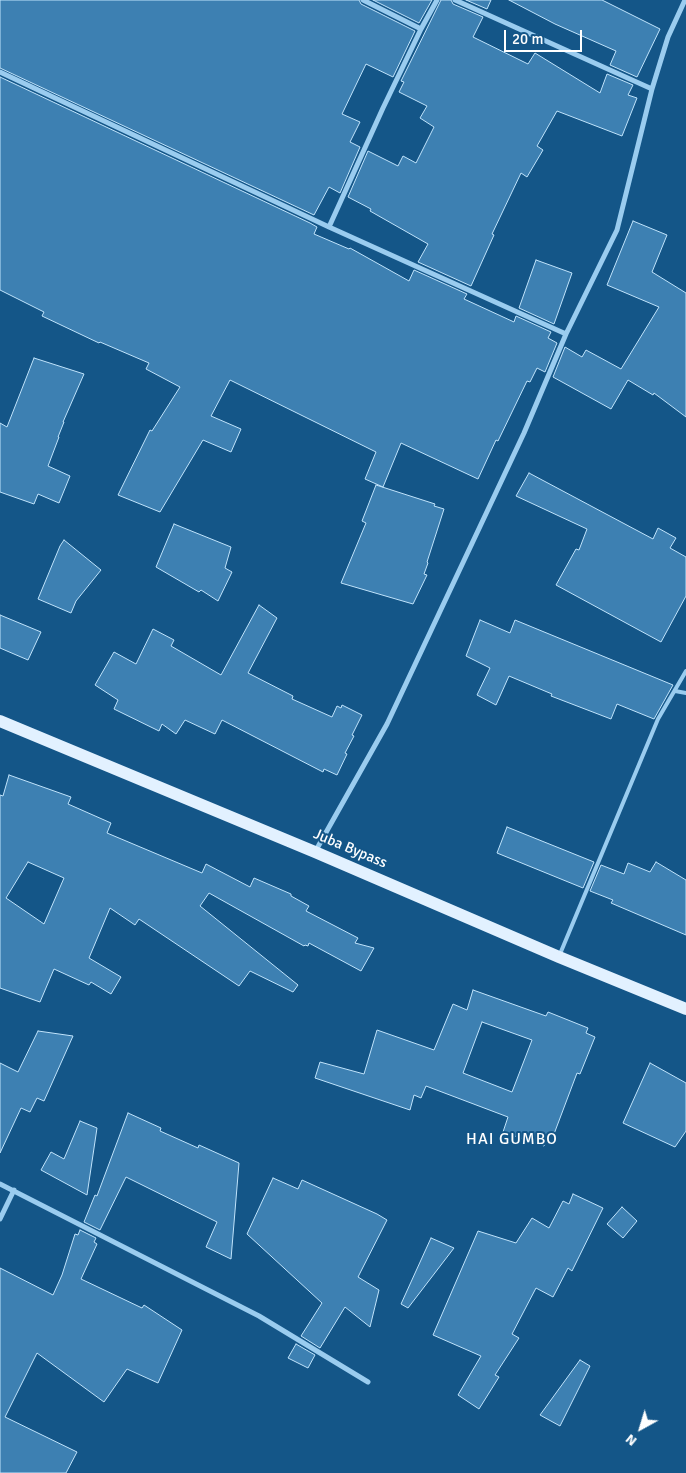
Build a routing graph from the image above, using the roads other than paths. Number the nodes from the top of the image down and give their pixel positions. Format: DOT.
graph roads {
  1 [pos="363,0"];
  2 [pos="437,0"];
  3 [pos="455,0"];
  4 [pos="685,0"];
  5 [pos="421,29"];
  6 [pos="0,72"];
  7 [pos="652,89"];
  8 [pos="329,227"];
  9 [pos="566,334"];
  10 [pos="686,671"];
  11 [pos="675,691"];
  12 [pos="686,693"];
  13 [pos="0,721"];
  14 [pos="315,852"];
  15 [pos="559,957"];
  16 [pos="686,1009"];
  17 [pos="0,1184"];
  18 [pos="14,1190"];
  19 [pos="0,1219"];
  20 [pos="368,1382"];
  1 -- 5 [label="street"];
  2 -- 5 [label="street"];
  3 -- 7 [label="street"];
  4 -- 7 [label="street"];
  5 -- 8 [label="street"];
  6 -- 8 [label="street"];
  7 -- 9 [label="street"];
  8 -- 9 [label="street"];
  9 -- 14 [label="street"];
  10 -- 11 [label="lane"];
  11 -- 12 [label="lane"];
  11 -- 15 [label="lane"];
  13 -- 14 [label="main road, Juba Bypass"];
  14 -- 15 [label="main road, Juba Bypass"];
  15 -- 16 [label="main road, Juba Bypass"];
  17 -- 18 [label="street"];
  18 -- 19 [label="street"];
  18 -- 20 [label="street"];
}
